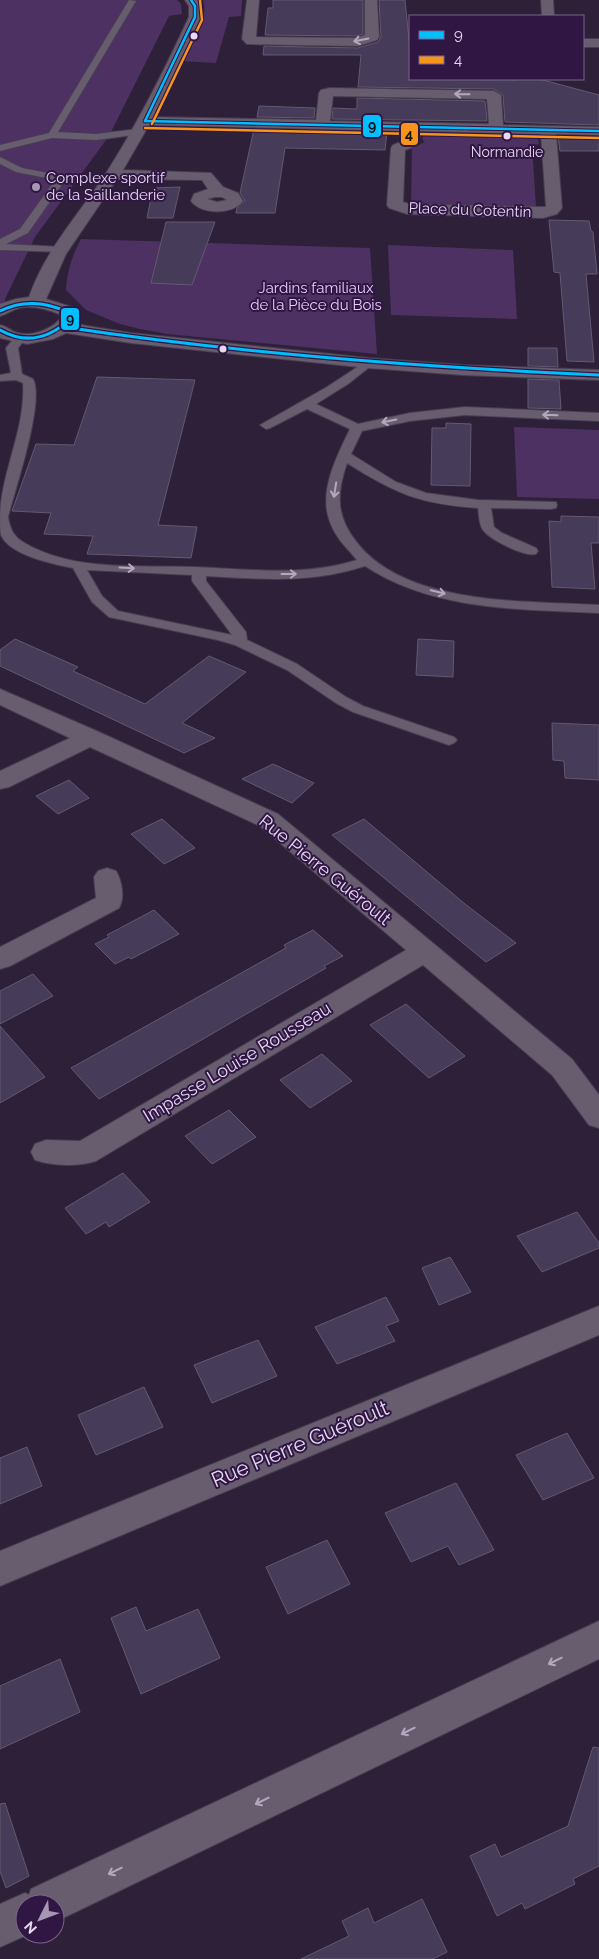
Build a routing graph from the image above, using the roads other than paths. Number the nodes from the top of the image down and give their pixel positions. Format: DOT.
graph roads {
  1 [pos="191,0"];
  2 [pos="252,0"];
  3 [pos="371,0"];
  4 [pos="546,0"];
  5 [pos="132,2"];
  6 [pos="548,15"];
  7 [pos="584,43"];
  8 [pos="599,44"];
  9 [pos="494,80"];
  10 [pos="494,95"];
  11 [pos="322,126"];
  12 [pos="141,127"];
  13 [pos="414,127"];
  14 [pos="496,129"];
  15 [pos="548,130"];
  16 [pos="599,131"];
  17 [pos="52,135"];
  18 [pos="0,148"];
  19 [pos="0,160"];
  20 [pos="113,174"];
  21 [pos="218,192"];
  22 [pos="0,245"];
  23 [pos="62,250"];
  24 [pos="36,302"];
  25 [pos="0,311"];
  26 [pos="64,327"];
  27 [pos="0,330"];
  28 [pos="20,338"];
  29 [pos="368,363"];
  30 [pos="599,375"];
  31 [pos="17,376"];
  32 [pos="0,378"];
  33 [pos="307,404"];
  34 [pos="599,416"];
  35 [pos="266,425"];
  36 [pos="357,428"];
  37 [pos="344,456"];
  38 [pos="484,504"];
  39 [pos="550,505"];
  40 [pos="531,551"];
  41 [pos="365,562"];
  42 [pos="78,565"];
  43 [pos="199,571"];
  44 [pos="599,609"];
  45 [pos="240,642"];
  46 [pos="0,696"];
  47 [pos="91,737"];
  48 [pos="449,740"];
  49 [pos="0,781"];
  50 [pos="107,877"];
  51 [pos="423,952"];
  52 [pos="0,959"];
  53 [pos="599,1117"];
  54 [pos="46,1152"];
  55 [pos="599,1320"];
  56 [pos="0,1569"];
  57 [pos="599,1640"];
  58 [pos="65,1895"];
  59 [pos="15,1919"];
  60 [pos="0,1926"];
  1 -- 12 [label="street"];
  3 -- 2 [label="street, one-way"];
  4 -- 6 [label="street"];
  5 -- 17 [label="lane"];
  7 -- 8 [label="street"];
  9 -- 10 [label="street"];
  10 -- 11 [label="street, one-way"];
  10 -- 14 [label="street"];
  11 -- 12 [label="street"];
  11 -- 13 [label="street"];
  12 -- 17 [label="lane"];
  12 -- 20 [label="street"];
  13 -- 14 [label="street"];
  13 -- 15 [label="street, Place du Cotentin"];
  14 -- 15 [label="street"];
  15 -- 16 [label="street"];
  17 -- 18 [label="lane"];
  19 -- 22 [label="lane"];
  20 -- 21 [label="street"];
  20 -- 23 [label="street"];
  22 -- 23 [label="lane"];
  23 -- 24 [label="street"];
  24 -- 25 [label="street"];
  24 -- 26 [label="street"];
  26 -- 28 [label="street"];
  26 -- 29 [label="street"];
  27 -- 28 [label="street"];
  28 -- 31 [label="lane"];
  29 -- 30 [label="street"];
  29 -- 33 [label="lane"];
  31 -- 32 [label="lane"];
  31 -- 42 [label="lane"];
  33 -- 35 [label="lane"];
  33 -- 36 [label="lane"];
  34 -- 36 [label="lane, one-way"];
  36 -- 37 [label="lane"];
  37 -- 38 [label="lane"];
  37 -- 41 [label="lane, one-way"];
  38 -- 39 [label="lane"];
  38 -- 40 [label="lane"];
  43 -- 41 [label="lane, one-way"];
  41 -- 44 [label="lane, one-way"];
  42 -- 43 [label="lane, one-way"];
  42 -- 45 [label="lane"];
  43 -- 45 [label="lane"];
  45 -- 48 [label="lane"];
  46 -- 47 [label="street, Rue Pierre Guéroult"];
  47 -- 49 [label="street"];
  47 -- 51 [label="street, Rue Pierre Guéroult"];
  50 -- 52 [label="street"];
  51 -- 53 [label="street, Rue Pierre Guéroult"];
  51 -- 54 [label="street, Impasse Louise Rousseau"];
  55 -- 56 [label="street, Rue Pierre Guéroult"];
  57 -- 58 [label="street, one-way"];
  59 -- 60 [label="street"];
}
